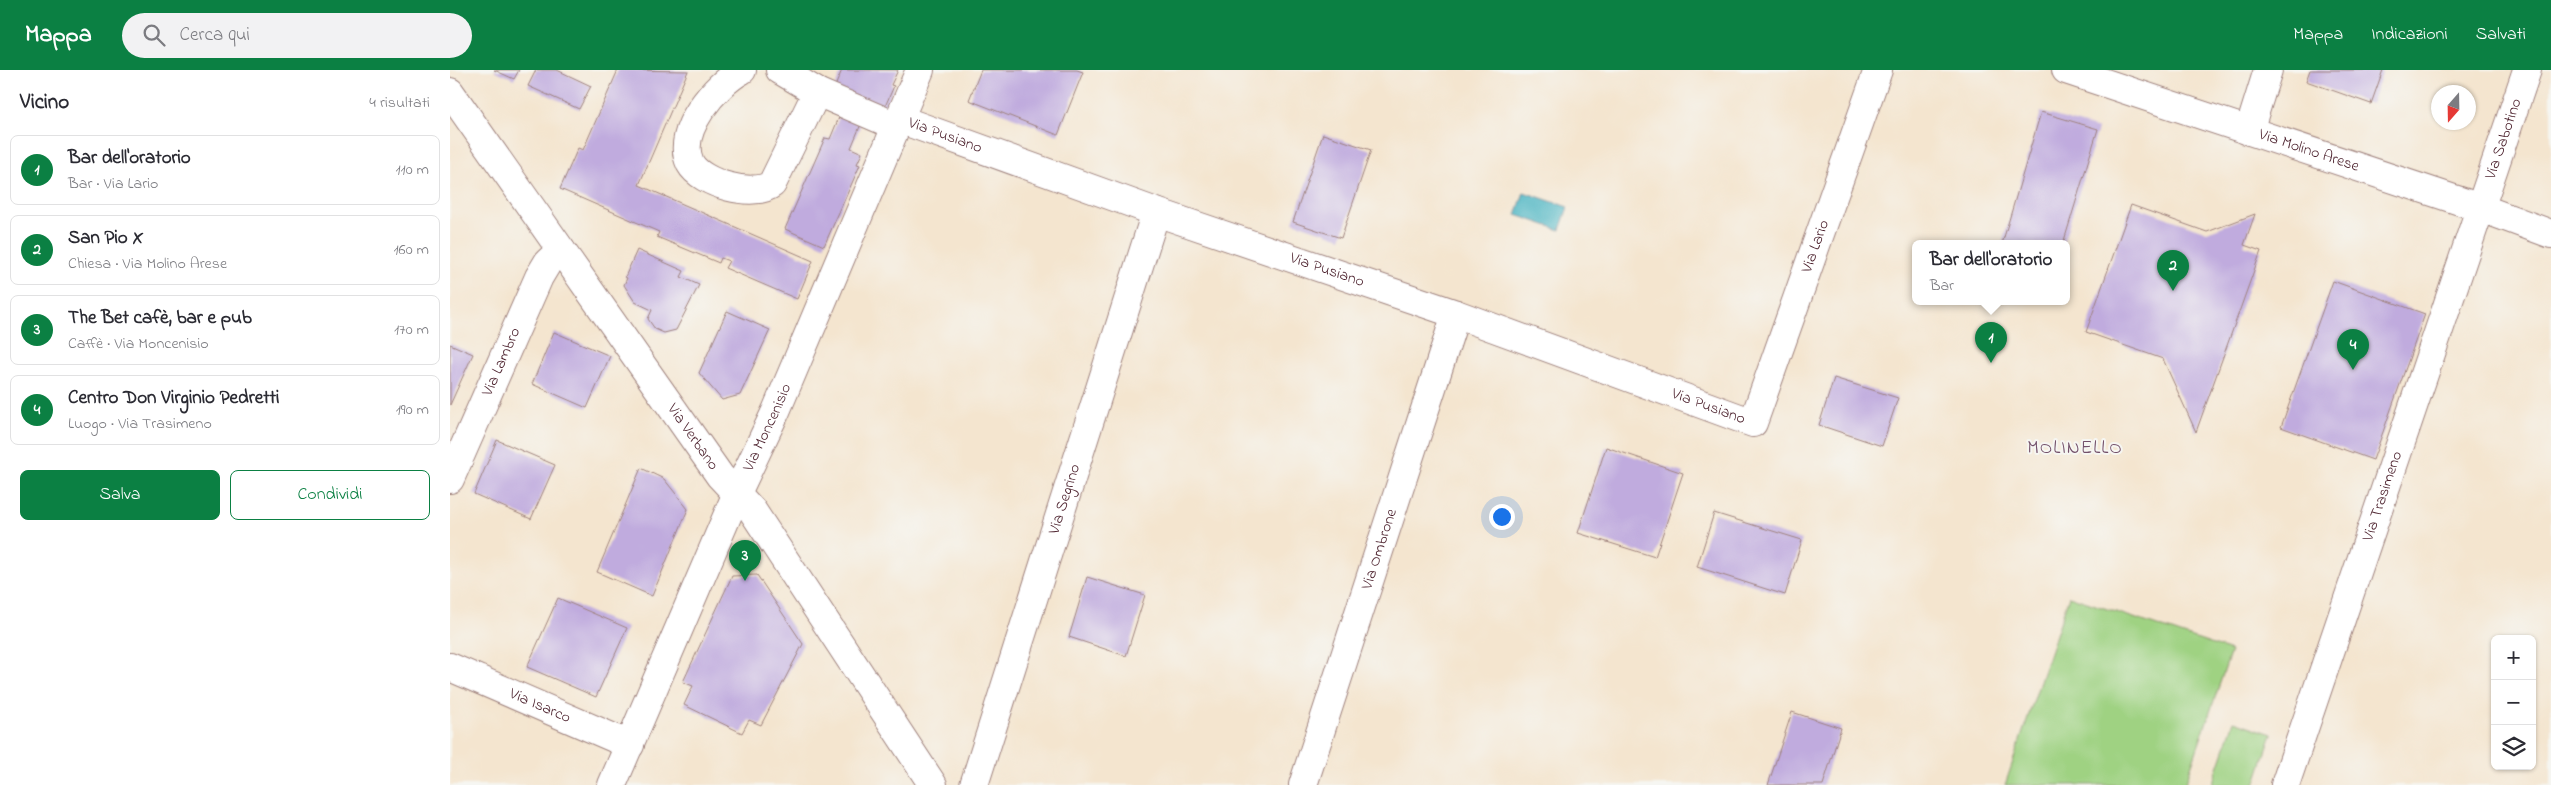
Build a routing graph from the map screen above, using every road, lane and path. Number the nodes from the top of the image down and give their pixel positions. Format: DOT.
graph roads {
  1 [pos="742,70"];
  2 [pos="780,70"];
  3 [pos="920,70"];
  4 [pos="1878,70"];
  5 [pos="2066,70"];
  6 [pos="2268,70"];
  7 [pos="2528,70"];
  8 [pos="450,92"];
  9 [pos="817,92"];
  10 [pos="898,122"];
  11 [pos="2249,131"];
  12 [pos="2480,208"];
  13 [pos="1156,212"];
  14 [pos="2551,234"];
  15 [pos="561,250"];
  16 [pos="1456,314"];
  17 [pos="1753,423"];
  18 [pos="450,479"];
  19 [pos="737,493"];
  20 [pos="450,667"];
  21 [pos="630,746"];
  22 [pos="612,785"];
  23 [pos="933,785"];
  24 [pos="974,785"];
  25 [pos="1302,785"];
  26 [pos="2285,785"];
  1 -- 9 [label="street"];
  2 -- 9 [label="street, Via Pusiano"];
  3 -- 10 [label="street, Via Moncenisio"];
  4 -- 17 [label="street, Via Lario"];
  5 -- 11 [label="street, Via Molino Arese"];
  6 -- 11 [label="street"];
  7 -- 12 [label="street, Via Sabotino"];
  8 -- 15 [label="street, Via Verbano"];
  9 -- 10 [label="street, Via Pusiano"];
  10 -- 13 [label="street, Via Pusiano"];
  10 -- 19 [label="street, Via Moncenisio"];
  11 -- 12 [label="street, Via Molino Arese"];
  12 -- 14 [label="street, Via Molino Arese"];
  12 -- 26 [label="street, Via Trasimeno"];
  13 -- 16 [label="street, Via Pusiano"];
  13 -- 24 [label="street, Via Segrino"];
  15 -- 18 [label="street, Via Lambro"];
  15 -- 19 [label="street, Via Verbano"];
  16 -- 17 [label="street, Via Pusiano"];
  16 -- 25 [label="street, Via Ombrone"];
  19 -- 21 [label="street, Via Moncenisio"];
  19 -- 23 [label="street, Via Verbano"];
  20 -- 21 [label="street, Via Isarco"];
  21 -- 22 [label="street, Via Moncenisio"];
}
